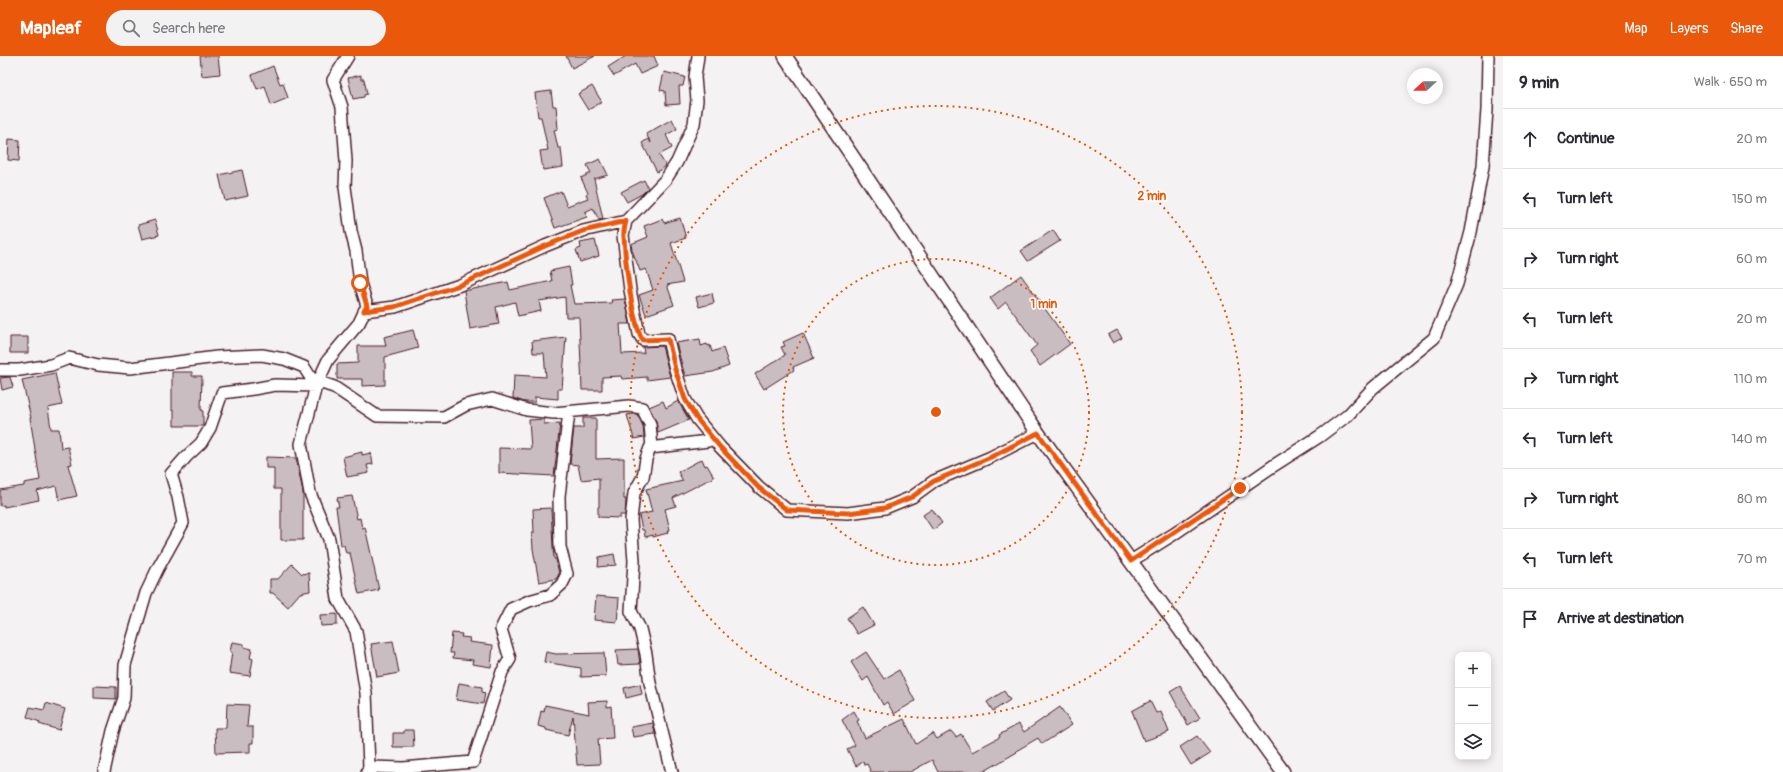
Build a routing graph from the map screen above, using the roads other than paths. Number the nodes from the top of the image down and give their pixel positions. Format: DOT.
graph roads {
  1 [pos="348,56"];
  2 [pos="698,56"];
  3 [pos="785,56"];
  4 [pos="1488,56"];
  5 [pos="626,221"];
  6 [pos="364,311"];
  7 [pos="0,370"];
  8 [pos="316,386"];
  9 [pos="569,412"];
  10 [pos="1038,433"];
  11 [pos="712,438"];
  12 [pos="652,448"];
  13 [pos="1131,561"];
  14 [pos="369,770"];
  15 [pos="104,772"];
  16 [pos="672,772"];
  17 [pos="1284,772"];
  1 -- 6 [label="street"];
  2 -- 5 [label="street"];
  3 -- 10 [label="street"];
  4 -- 13 [label="street"];
  5 -- 6 [label="street"];
  5 -- 11 [label="street"];
  6 -- 8 [label="street"];
  7 -- 8 [label="street"];
  8 -- 9 [label="street"];
  8 -- 14 [label="street"];
  8 -- 15 [label="street"];
  9 -- 12 [label="street"];
  9 -- 14 [label="street"];
  10 -- 11 [label="street"];
  10 -- 13 [label="street"];
  11 -- 12 [label="street"];
  12 -- 16 [label="street"];
  13 -- 17 [label="street"];
}
